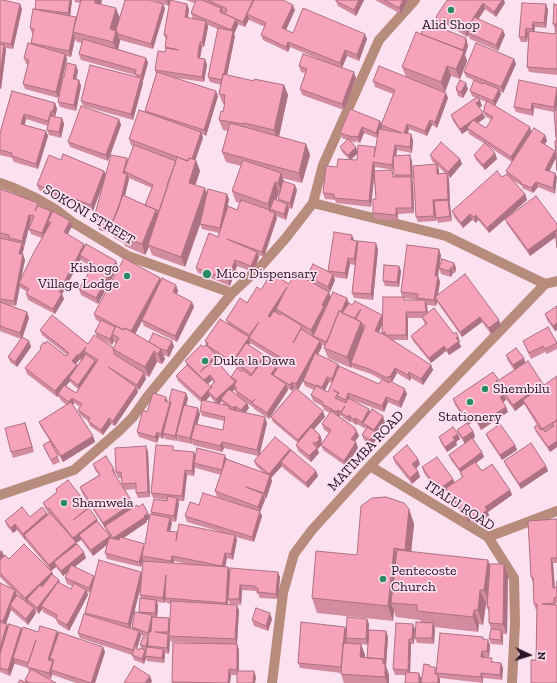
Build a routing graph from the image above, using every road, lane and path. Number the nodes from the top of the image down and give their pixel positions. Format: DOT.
graph roads {
  1 [pos="415,0"];
  2 [pos="0,183"];
  3 [pos="312,203"];
  4 [pos="557,281"];
  5 [pos="545,284"];
  6 [pos="232,293"];
  7 [pos="370,466"];
  8 [pos="0,495"];
  9 [pos="557,511"];
  10 [pos="488,537"];
  11 [pos="272,683"];
  12 [pos="512,683"];
  1 -- 3 [label="street"];
  2 -- 6 [label="street, SOKONI STREET"];
  3 -- 5 [label="street"];
  3 -- 6 [label="street"];
  4 -- 5 [label="street"];
  5 -- 7 [label="street, MATIMBA ROAD"];
  6 -- 8 [label="street"];
  7 -- 10 [label="street, ITALU ROAD"];
  7 -- 11 [label="street, MATIMBA ROAD"];
  9 -- 10 [label="street"];
  10 -- 12 [label="street, ITALU ROAD"];
}
